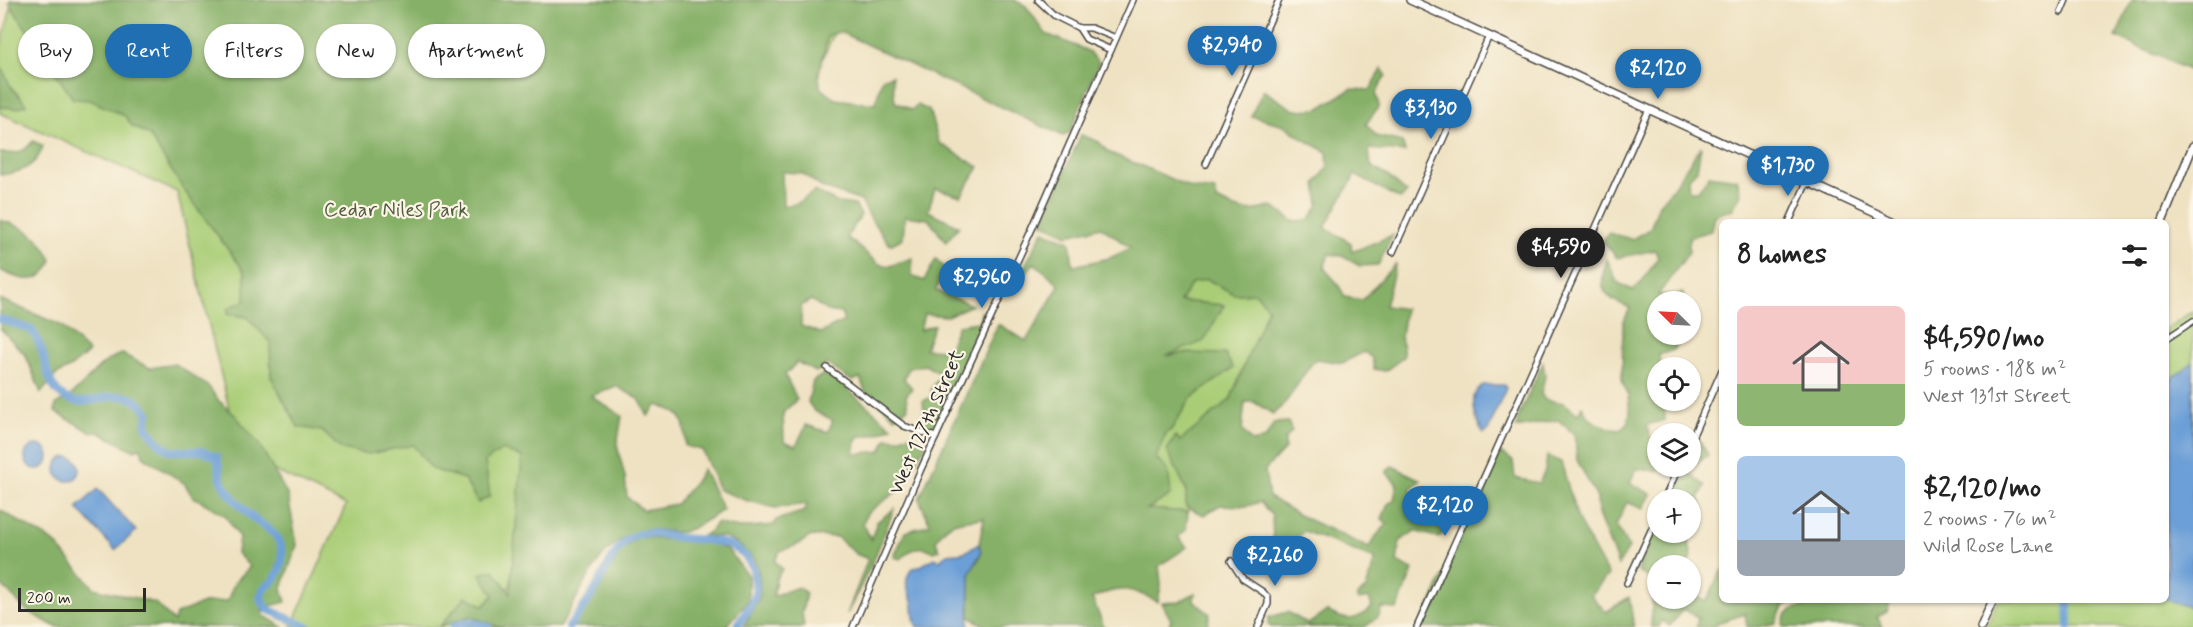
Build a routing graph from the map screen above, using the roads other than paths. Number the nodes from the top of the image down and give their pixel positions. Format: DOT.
graph roads {
  1 [pos="1038,0"];
  2 [pos="1133,0"];
  3 [pos="1279,0"];
  4 [pos="1410,0"];
  5 [pos="2066,0"];
  6 [pos="2061,12"];
  7 [pos="1079,28"];
  8 [pos="1489,36"];
  9 [pos="1116,38"];
  10 [pos="1111,50"];
  11 [pos="1649,110"];
  12 [pos="2193,146"];
  13 [pos="1206,164"];
  14 [pos="1807,182"];
  15 [pos="1790,219"];
  16 [pos="1888,219"];
  17 [pos="2163,219"];
  18 [pos="1394,252"];
  19 [pos="2193,321"];
  20 [pos="2169,337"];
  21 [pos="827,368"];
  22 [pos="1719,377"];
  23 [pos="1698,423"];
  24 [pos="936,437"];
  25 [pos="1647,539"];
  26 [pos="1231,561"];
  27 [pos="1627,583"];
  28 [pos="1993,603"];
  29 [pos="853,627"];
  30 [pos="1258,627"];
  31 [pos="1417,627"];
  32 [pos="1981,627"];
  1 -- 7 [label="street"];
  2 -- 9 [label="street, West 127th Street"];
  3 -- 13 [label="street"];
  4 -- 8 [label="street"];
  5 -- 6 [label="street"];
  7 -- 9 [label="street"];
  7 -- 10 [label="street"];
  8 -- 11 [label="street"];
  8 -- 18 [label="street"];
  9 -- 10 [label="street, West 127th Street"];
  10 -- 24 [label="street, West 127th Street"];
  11 -- 14 [label="street"];
  11 -- 31 [label="street"];
  12 -- 17 [label="street"];
  14 -- 15 [label="street"];
  14 -- 16 [label="street"];
  19 -- 20 [label="street"];
  21 -- 24 [label="street"];
  22 -- 23 [label="street"];
  24 -- 29 [label="street, West 127th Street"];
  25 -- 27 [label="street"];
  26 -- 30 [label="street"];
  28 -- 32 [label="street"];
}
